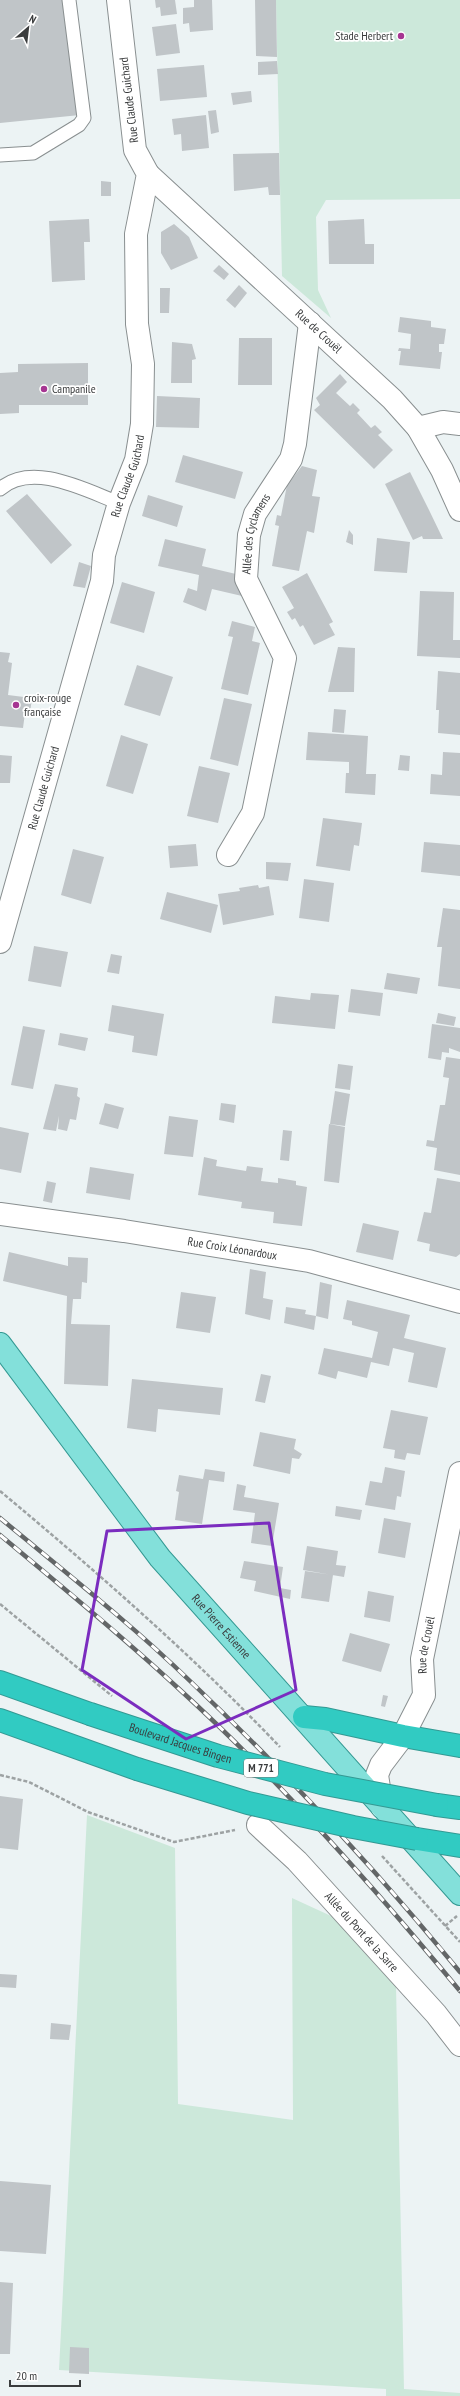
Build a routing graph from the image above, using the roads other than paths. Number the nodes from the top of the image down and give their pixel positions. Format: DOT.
graph roads {
  1 [pos="69,0"];
  2 [pos="118,0"];
  3 [pos="0,155"];
  4 [pos="148,174"];
  5 [pos="310,323"];
  6 [pos="460,424"];
  7 [pos="418,428"];
  8 [pos="0,489"];
  9 [pos="119,503"];
  10 [pos="460,510"];
  11 [pos="228,855"];
  12 [pos="0,942"];
  13 [pos="0,1214"];
  14 [pos="460,1302"];
  15 [pos="0,1344"];
  16 [pos="460,1473"];
  17 [pos="453,1543"];
  18 [pos="0,1682"];
  19 [pos="304,1717"];
  20 [pos="0,1720"];
  21 [pos="403,1736"];
  22 [pos="460,1746"];
  23 [pos="382,1807"];
  24 [pos="460,1808"];
  25 [pos="258,1825"];
  26 [pos="460,1846"];
  27 [pos="460,1894"];
  28 [pos="460,2045"];
  1 -- 3 [label="lane"];
  2 -- 4 [label="street, Rue Claude Guichard"];
  4 -- 5 [label="street, Rue de Crouël"];
  4 -- 9 [label="street, Rue Claude Guichard"];
  5 -- 7 [label="street, Rue de Crouël"];
  5 -- 11 [label="street, Allée des Cyclamens"];
  6 -- 7 [label="street"];
  7 -- 10 [label="street, Rue de Crouël"];
  8 -- 9 [label="lane"];
  9 -- 12 [label="street, Rue Claude Guichard"];
  13 -- 14 [label="street, Rue Croix Léonardoux"];
  15 -- 19 [label="main road, Rue Pierre Estienne"];
  16 -- 17 [label="street, Rue de Crouël"];
  17 -- 21 [label="street, Rue de Crouël"];
  18 -- 24 [label="highway, Boulevard Jacques Bingen / M 771, bridge"];
  19 -- 21 [label="highway"];
  19 -- 23 [label="main road, Rue Pierre Estienne"];
  20 -- 26 [label="highway, bridge"];
  21 -- 22 [label="highway"];
  21 -- 23 [label="street, Rue de Crouël"];
  23 -- 27 [label="main road, Rue Pierre Estienne"];
  25 -- 28 [label="street, Allée du Pont de la Sarre"];
}
